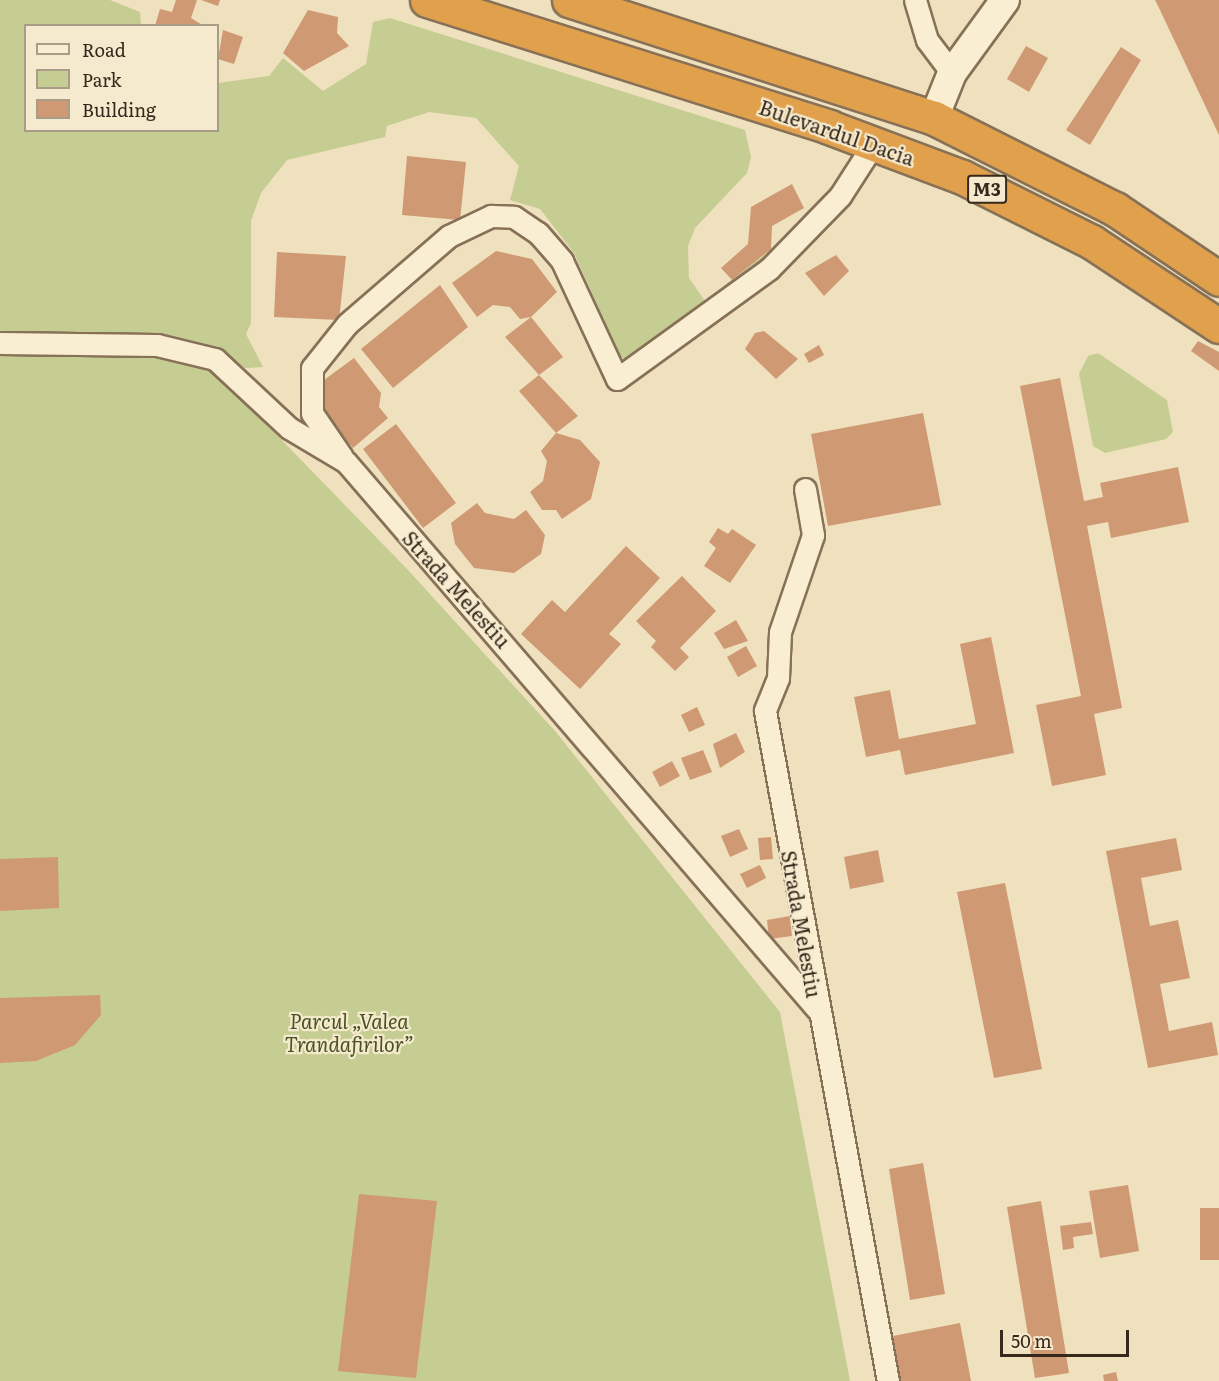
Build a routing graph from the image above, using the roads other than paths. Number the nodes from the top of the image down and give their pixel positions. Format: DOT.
graph roads {
  1 [pos="427,0"];
  2 [pos="569,0"];
  3 [pos="915,0"];
  4 [pos="1005,0"];
  5 [pos="952,73"];
  6 [pos="934,118"];
  7 [pos="874,143"];
  8 [pos="1219,279"];
  9 [pos="1219,326"];
  10 [pos="0,343"];
  11 [pos="346,462"];
  12 [pos="805,489"];
  13 [pos="817,1009"];
  14 [pos="888,1381"];
  1 -- 7 [label="highway, Bulevardul Dacia / M3"];
  2 -- 6 [label="highway, M3"];
  3 -- 5 [label="street"];
  4 -- 5 [label="street"];
  5 -- 6 [label="street"];
  6 -- 8 [label="highway, M3"];
  7 -- 9 [label="highway, Bulevardul Dacia / M3"];
  7 -- 11 [label="street"];
  10 -- 11 [label="street, Strada Melestiu"];
  11 -- 13 [label="street, Strada Melestiu"];
  12 -- 13 [label="street, Strada Melestiu"];
  13 -- 14 [label="street, Strada Melestiu"];
}
